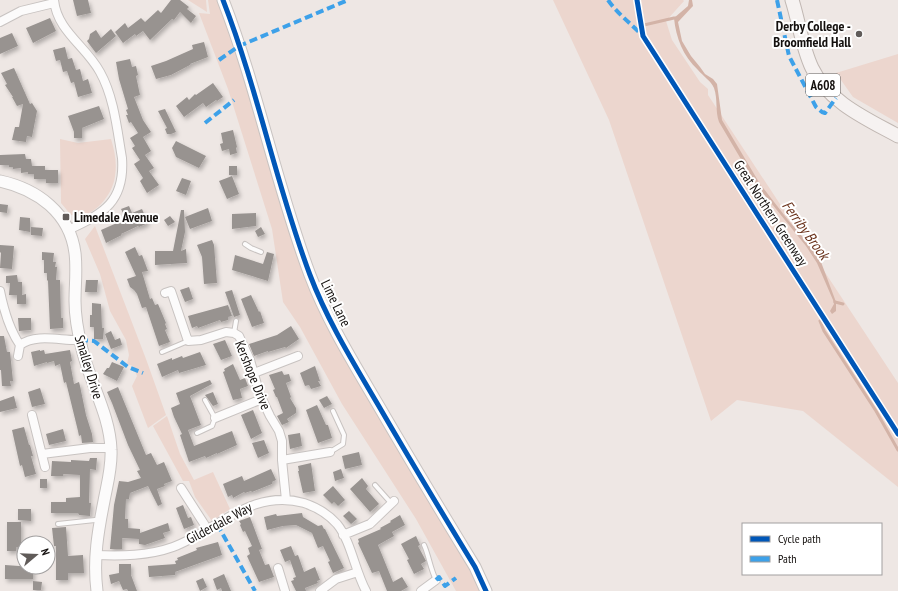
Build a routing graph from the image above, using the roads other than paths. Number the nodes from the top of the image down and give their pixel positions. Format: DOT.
graph roads {
  1 [pos="223,0"];
  2 [pos="792,0"];
  3 [pos="54,2"];
  4 [pos="0,22"];
  5 [pos="898,136"];
  6 [pos="0,181"];
  7 [pos="68,230"];
  8 [pos="245,244"];
  9 [pos="261,252"];
  10 [pos="0,292"];
  11 [pos="164,293"];
  12 [pos="236,321"];
  13 [pos="234,332"];
  14 [pos="80,340"];
  15 [pos="188,341"];
  16 [pos="20,345"];
  17 [pos="162,352"];
  18 [pos="18,356"];
  19 [pos="298,356"];
  20 [pos="254,373"];
  21 [pos="262,399"];
  22 [pos="205,400"];
  23 [pos="333,411"];
  24 [pos="32,415"];
  25 [pos="215,418"];
  26 [pos="197,433"];
  27 [pos="111,448"];
  28 [pos="330,452"];
  29 [pos="42,454"];
  30 [pos="282,460"];
  31 [pos="45,467"];
  32 [pos="375,485"];
  33 [pos="182,488"];
  34 [pos="286,500"];
  35 [pos="393,502"];
  36 [pos="100,520"];
  37 [pos="58,524"];
  38 [pos="208,530"];
  39 [pos="343,535"];
  40 [pos="424,544"];
  41 [pos="95,555"];
  42 [pos="278,568"];
  43 [pos="358,572"];
  44 [pos="436,580"];
  45 [pos="97,591"];
  46 [pos="285,591"];
  47 [pos="320,591"];
  48 [pos="366,591"];
  49 [pos="421,591"];
  50 [pos="486,591"];
  1 -- 50 [label="street, Lime Lane"];
  2 -- 5 [label="main road, A608"];
  3 -- 4 [label="street"];
  3 -- 7 [label="street"];
  6 -- 7 [label="street, Smalley Drive"];
  7 -- 14 [label="street, Smalley Drive"];
  8 -- 9 [label="lane"];
  10 -- 16 [label="street"];
  11 -- 15 [label="street"];
  12 -- 13 [label="lane"];
  13 -- 15 [label="street, Kershope Drive"];
  13 -- 20 [label="street, Kershope Drive"];
  14 -- 16 [label="street"];
  14 -- 27 [label="street, Smalley Drive"];
  15 -- 17 [label="lane"];
  16 -- 18 [label="street"];
  19 -- 20 [label="street"];
  20 -- 21 [label="street, Kershope Drive"];
  21 -- 25 [label="street"];
  21 -- 30 [label="street, Kershope Drive"];
  22 -- 25 [label="lane"];
  23 -- 28 [label="lane"];
  24 -- 29 [label="street"];
  25 -- 26 [label="lane"];
  27 -- 29 [label="street"];
  27 -- 36 [label="street, Smalley Drive"];
  28 -- 30 [label="street"];
  29 -- 31 [label="street"];
  30 -- 34 [label="street, Kershope Drive"];
  32 -- 35 [label="lane"];
  33 -- 38 [label="street"];
  34 -- 38 [label="street, Gilderdale Way"];
  34 -- 39 [label="street, Gilderdale Way"];
  35 -- 39 [label="street"];
  36 -- 37 [label="lane"];
  36 -- 41 [label="street, Smalley Drive"];
  38 -- 41 [label="street, Gilderdale Way"];
  39 -- 43 [label="street, Gilderdale Way"];
  40 -- 44 [label="lane"];
  41 -- 45 [label="street, Smalley Drive"];
  42 -- 46 [label="street"];
  43 -- 47 [label="street"];
  43 -- 48 [label="street, Gilderdale Way"];
  44 -- 49 [label="street"];
}
